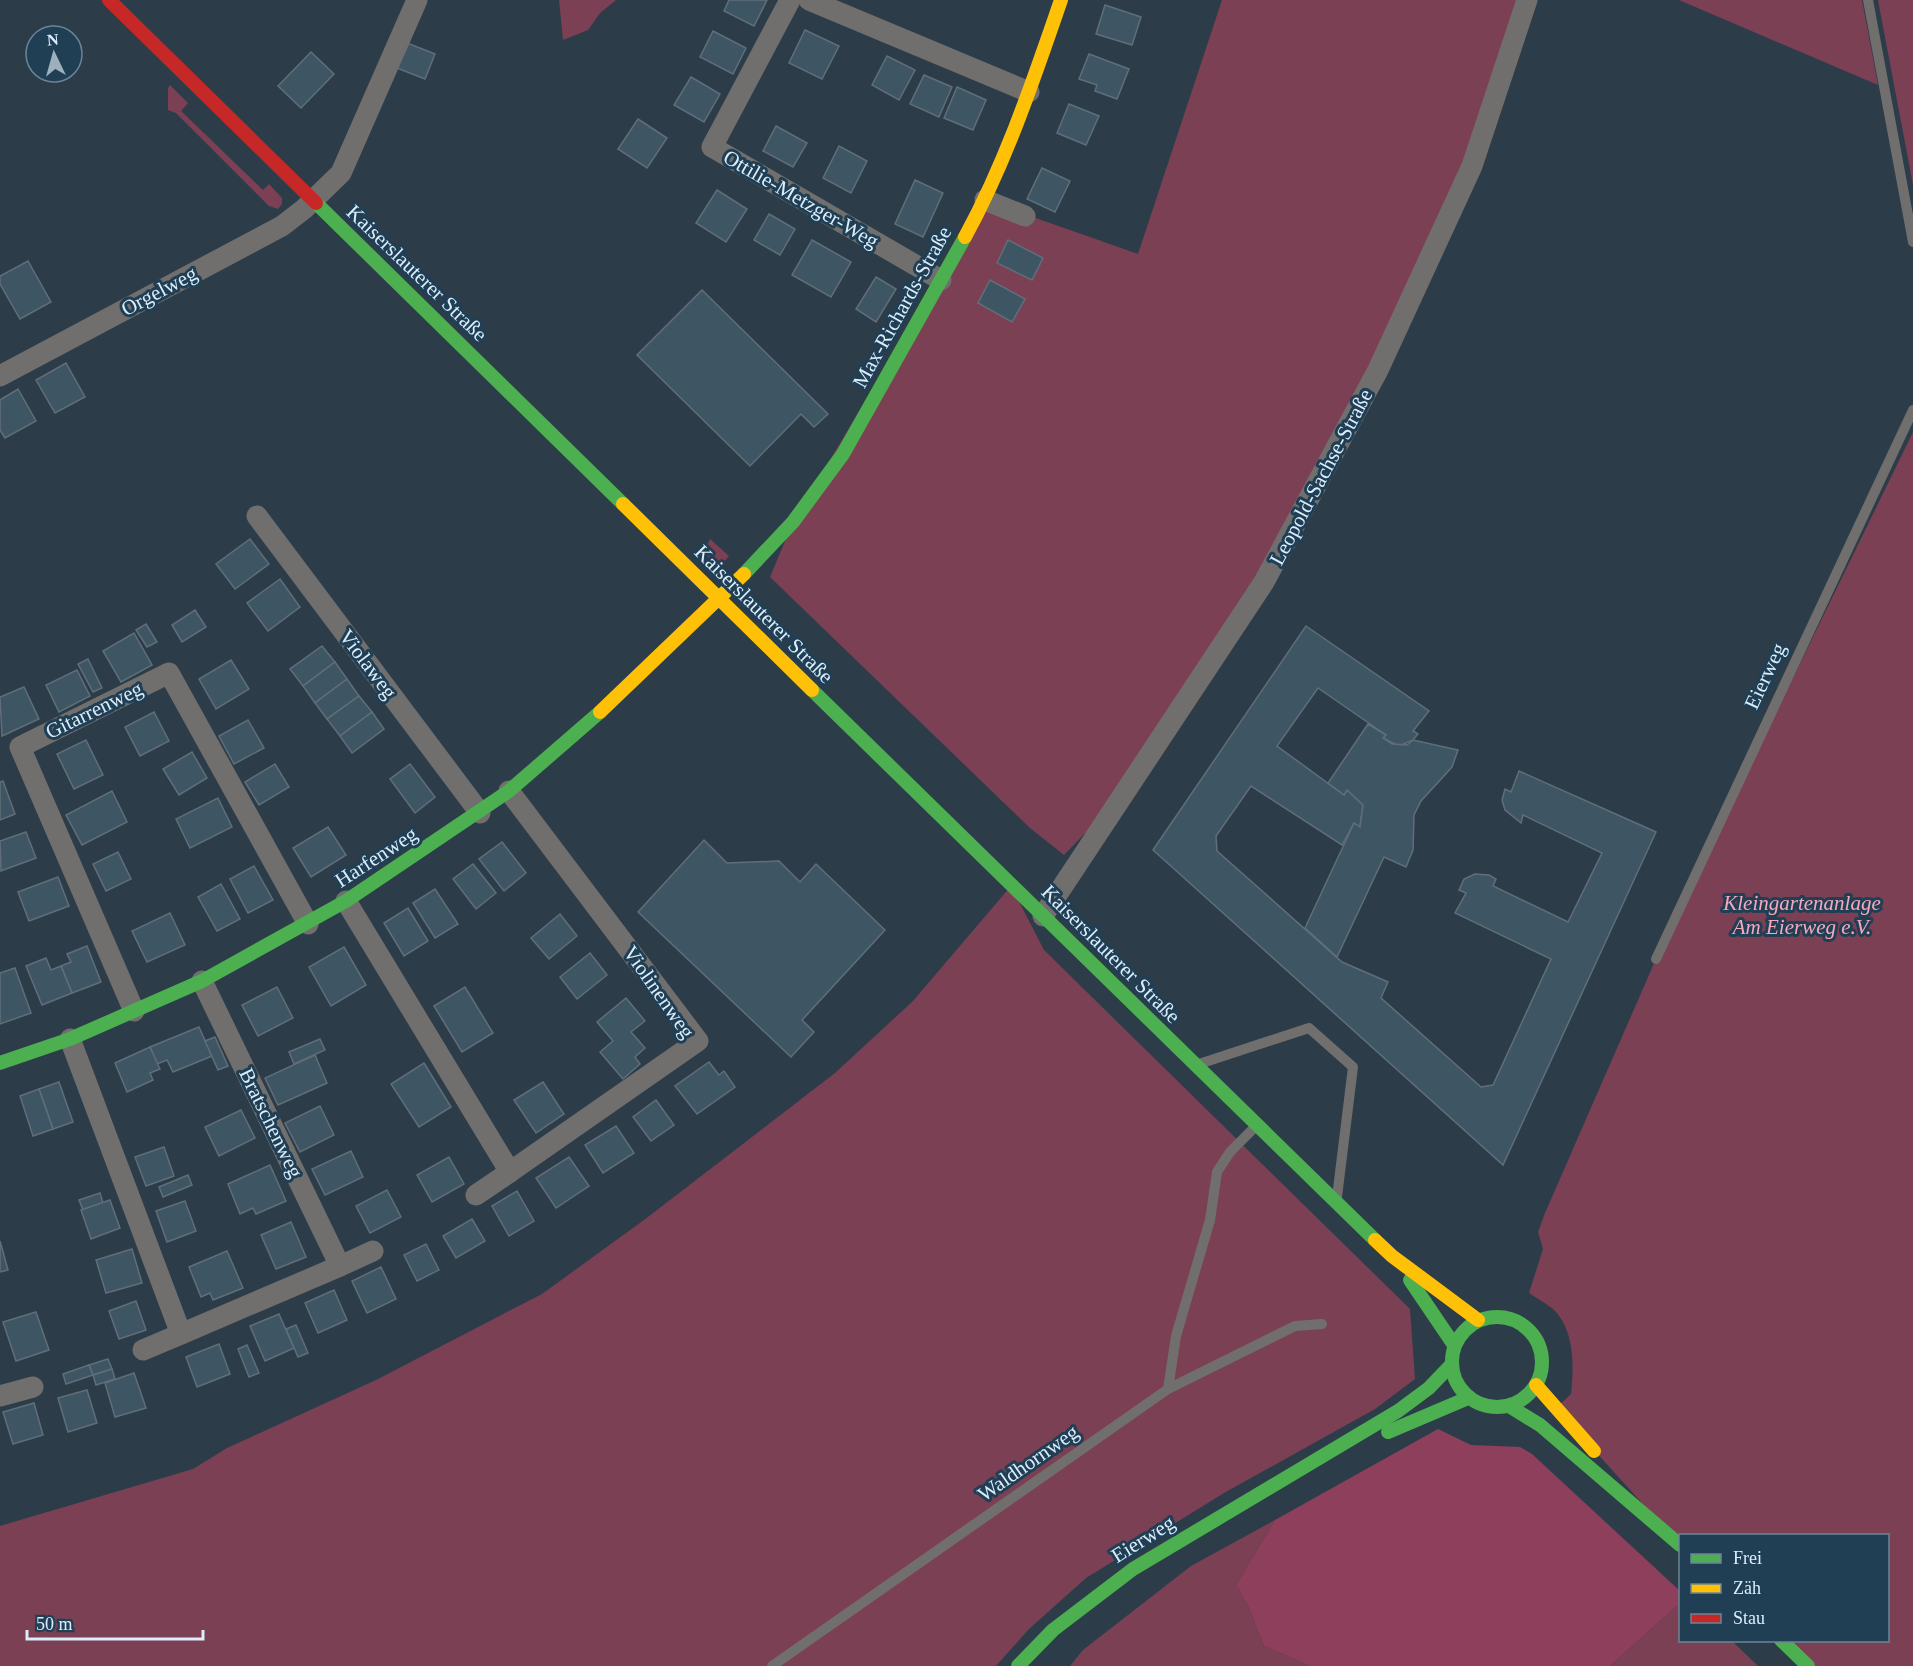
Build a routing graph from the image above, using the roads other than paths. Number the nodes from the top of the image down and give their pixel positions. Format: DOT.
graph roads {
  1 [pos="109,0"];
  2 [pos="417,0"];
  3 [pos="790,0"];
  4 [pos="809,0"];
  5 [pos="1061,0"];
  6 [pos="1527,0"];
  7 [pos="1868,0"];
  8 [pos="1029,92"];
  9 [pos="985,200"];
  10 [pos="313,201"];
  11 [pos="1025,216"];
  12 [pos="1913,242"];
  13 [pos="941,280"];
  14 [pos="0,376"];
  15 [pos="1913,410"];
  16 [pos="257,516"];
  17 [pos="719,600"];
  18 [pos="509,791"];
  19 [pos="480,813"];
  20 [pos="346,901"];
  21 [pos="1043,916"];
  22 [pos="308,924"];
  23 [pos="1656,959"];
  24 [pos="202,981"];
  25 [pos="134,1011"];
  26 [pos="70,1039"];
  27 [pos="0,1063"];
  28 [pos="1194,1066"];
  29 [pos="1256,1126"];
  30 [pos="510,1172"];
  31 [pos="476,1195"];
  32 [pos="1336,1203"];
  33 [pos="373,1251"];
  34 [pos="1392,1256"];
  35 [pos="340,1266"];
  36 [pos="1478,1320"];
  37 [pos="1322,1324"];
  38 [pos="181,1334"];
  39 [pos="1454,1346"];
  40 [pos="143,1350"];
  41 [pos="1451,1365"];
  42 [pos="1536,1385"];
  43 [pos="33,1387"];
  44 [pos="1168,1389"];
  45 [pos="0,1396"];
  46 [pos="1468,1398"];
  47 [pos="1509,1406"];
  48 [pos="1307,1468"];
  49 [pos="1664,1528"];
  50 [pos="1679,1544"];
  51 [pos="1782,1642"];
  52 [pos="772,1666"];
  53 [pos="1018,1666"];
  54 [pos="1808,1666"];
  1 -- 10 [label="street, Kaiserslauterer Straße"];
  2 -- 10 [label="street, Orgelweg"];
  3 -- 13 [label="street, Ottilie-Metzger-Weg"];
  4 -- 8 [label="street"];
  5 -- 8 [label="street, Max-Richards-Straße"];
  6 -- 21 [label="street, Leopold-Sachse-Straße"];
  7 -- 12 [label="lane"];
  8 -- 9 [label="street, Max-Richards-Straße"];
  9 -- 11 [label="street"];
  9 -- 13 [label="street, Max-Richards-Straße"];
  10 -- 14 [label="street, Orgelweg"];
  10 -- 17 [label="street, Kaiserslauterer Straße"];
  13 -- 17 [label="street, Max-Richards-Straße"];
  15 -- 23 [label="lane, Eierweg"];
  16 -- 19 [label="street, Violaweg"];
  17 -- 18 [label="street, Harfenweg"];
  17 -- 21 [label="street, Kaiserslauterer Straße"];
  18 -- 19 [label="street, Harfenweg"];
  18 -- 30 [label="street, Violinenweg"];
  19 -- 20 [label="street, Harfenweg"];
  20 -- 22 [label="street, Harfenweg"];
  20 -- 30 [label="street"];
  21 -- 28 [label="street, Kaiserslauterer Straße"];
  22 -- 24 [label="street, Harfenweg"];
  22 -- 25 [label="street, Gitarrenweg"];
  24 -- 25 [label="street, Harfenweg"];
  24 -- 35 [label="street, Bratschenweg"];
  25 -- 26 [label="street, Harfenweg"];
  26 -- 27 [label="street, Harfenweg"];
  26 -- 38 [label="street"];
  28 -- 29 [label="street, Kaiserslauterer Straße"];
  28 -- 32 [label="lane"];
  29 -- 32 [label="street, Kaiserslauterer Straße"];
  29 -- 44 [label="lane"];
  30 -- 31 [label="street, Violinenweg"];
  32 -- 34 [label="street, Kaiserslauterer Straße"];
  33 -- 35 [label="street"];
  34 -- 36 [label="street, Kaiserslauterer Straße"];
  34 -- 39 [label="street, Kaiserslauterer Straße"];
  35 -- 38 [label="street"];
  36 -- 39 [label="street"];
  36 -- 42 [label="street"];
  37 -- 44 [label="lane, Waldhornweg"];
  38 -- 40 [label="street"];
  39 -- 41 [label="street"];
  41 -- 46 [label="street"];
  41 -- 48 [label="street, Eierweg"];
  42 -- 47 [label="street"];
  42 -- 49 [label="street"];
  43 -- 45 [label="street"];
  44 -- 52 [label="lane, Waldhornweg"];
  46 -- 47 [label="street"];
  46 -- 48 [label="street, Eierweg"];
  47 -- 49 [label="street"];
  48 -- 53 [label="street, Eierweg"];
  49 -- 50 [label="street"];
  51 -- 54 [label="street"];
}
